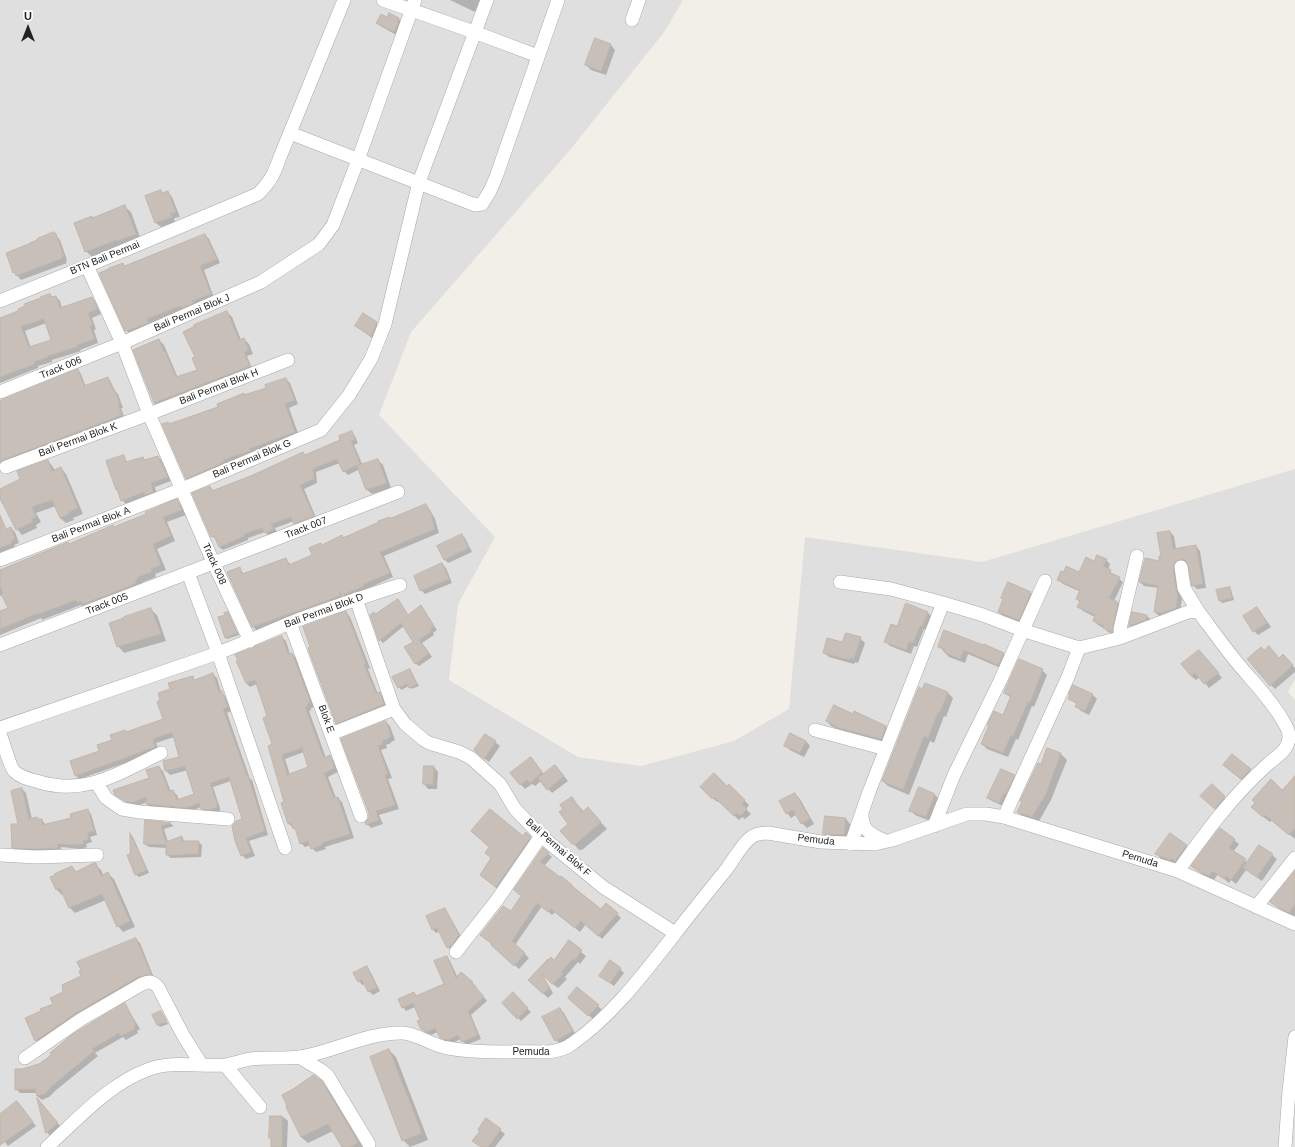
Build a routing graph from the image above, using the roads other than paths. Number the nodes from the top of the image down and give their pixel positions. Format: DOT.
graph roads {
  1 [pos="344,0"];
  2 [pos="383,0"];
  3 [pos="487,0"];
  4 [pos="558,0"];
  5 [pos="639,0"];
  6 [pos="413,5"];
  7 [pos="632,20"];
  8 [pos="474,32"];
  9 [pos="538,56"];
  10 [pos="290,133"];
  11 [pos="358,160"];
  12 [pos="419,182"];
  13 [pos="87,266"];
  14 [pos="0,301"];
  15 [pos="122,343"];
  16 [pos="288,360"];
  17 [pos="0,392"];
  18 [pos="149,414"];
  19 [pos="6,467"];
  20 [pos="182,489"];
  21 [pos="398,492"];
  22 [pos="1137,556"];
  23 [pos="0,560"];
  24 [pos="214,564"];
  25 [pos="1180,567"];
  26 [pos="188,574"];
  27 [pos="1045,580"];
  28 [pos="840,582"];
  29 [pos="400,585"];
  30 [pos="356,599"];
  31 [pos="942,603"];
  32 [pos="1198,611"];
  33 [pos="290,623"];
  34 [pos="1022,630"];
  35 [pos="1120,638"];
  36 [pos="250,641"];
  37 [pos="0,645"];
  38 [pos="1079,648"];
  39 [pos="218,652"];
  40 [pos="394,709"];
  41 [pos="0,728"];
  42 [pos="815,730"];
  43 [pos="0,734"];
  44 [pos="331,734"];
  45 [pos="886,750"];
  46 [pos="161,753"];
  47 [pos="96,782"];
  48 [pos="862,813"];
  49 [pos="361,816"];
  50 [pos="1004,816"];
  51 [pos="228,820"];
  52 [pos="934,826"];
  53 [pos="542,836"];
  54 [pos="886,842"];
  55 [pos="851,844"];
  56 [pos="285,848"];
  57 [pos="0,855"];
  58 [pos="97,855"];
  59 [pos="1295,858"];
  60 [pos="1178,871"];
  61 [pos="1256,907"];
  62 [pos="1295,924"];
  63 [pos="675,933"];
  64 [pos="456,952"];
  65 [pos="1295,1037"];
  66 [pos="299,1057"];
  67 [pos="25,1058"];
  68 [pos="201,1064"];
  69 [pos="226,1065"];
  70 [pos="260,1107"];
  71 [pos="369,1144"];
  72 [pos="47,1147"];
  73 [pos="1285,1147"];
  1 -- 10 [label="street, BTN Bali Permai"];
  2 -- 6 [label="street"];
  3 -- 8 [label="street"];
  4 -- 9 [label="street"];
  5 -- 7 [label="street"];
  6 -- 8 [label="street"];
  6 -- 11 [label="street, Bali Permai Blok J"];
  8 -- 9 [label="street"];
  8 -- 12 [label="street"];
  9 -- 12 [label="street"];
  10 -- 11 [label="street"];
  10 -- 13 [label="street, BTN Bali Permai"];
  11 -- 12 [label="street"];
  11 -- 15 [label="street, Bali Permai Blok J"];
  12 -- 20 [label="street, Bali Permai Blok G"];
  13 -- 14 [label="street, BTN Bali Permai"];
  13 -- 15 [label="street, Track 008"];
  15 -- 17 [label="street, Track 006"];
  15 -- 18 [label="street, Track 008"];
  16 -- 18 [label="street, Bali Permai Blok H"];
  18 -- 19 [label="street, Bali Permai Blok K"];
  18 -- 20 [label="street, Track 008"];
  20 -- 23 [label="street, Bali Permai Blok A"];
  20 -- 24 [label="street, Track 008"];
  21 -- 24 [label="street, Track 007"];
  22 -- 35 [label="street"];
  24 -- 26 [label="street, Track 005"];
  24 -- 36 [label="street, Track 008"];
  25 -- 32 [label="street"];
  26 -- 37 [label="street, Track 005"];
  26 -- 39 [label="street"];
  27 -- 34 [label="street"];
  28 -- 31 [label="street"];
  29 -- 30 [label="street, Bali Permai Blok D"];
  30 -- 33 [label="street, Bali Permai Blok D"];
  30 -- 40 [label="street, Bali Permai Blok F"];
  31 -- 34 [label="street"];
  31 -- 45 [label="street"];
  32 -- 35 [label="street"];
  32 -- 60 [label="street"];
  33 -- 36 [label="street, Bali Permai Blok D"];
  33 -- 44 [label="street, Blok E"];
  34 -- 38 [label="street"];
  34 -- 52 [label="street"];
  35 -- 38 [label="street"];
  36 -- 39 [label="street"];
  38 -- 50 [label="street"];
  39 -- 41 [label="street"];
  39 -- 56 [label="street"];
  40 -- 44 [label="street"];
  40 -- 53 [label="street, Bali Permai Blok F"];
  42 -- 45 [label="street"];
  43 -- 47 [label="street"];
  44 -- 49 [label="street, Blok E"];
  45 -- 48 [label="street"];
  46 -- 47 [label="street"];
  47 -- 51 [label="street"];
  48 -- 54 [label="street"];
  48 -- 55 [label="street"];
  50 -- 52 [label="street, Pemuda"];
  50 -- 60 [label="street, Pemuda"];
  52 -- 54 [label="street, Pemuda"];
  53 -- 63 [label="street, Bali Permai Blok F"];
  53 -- 64 [label="street"];
  54 -- 55 [label="street, Pemuda"];
  55 -- 63 [label="street, Pemuda"];
  57 -- 58 [label="street"];
  59 -- 61 [label="street"];
  60 -- 61 [label="street, Pemuda"];
  61 -- 62 [label="street, Pemuda"];
  63 -- 66 [label="street, Pemuda"];
  65 -- 73 [label="street"];
  66 -- 69 [label="street"];
  66 -- 71 [label="street"];
  67 -- 68 [label="street"];
  68 -- 69 [label="street"];
  68 -- 72 [label="street"];
  69 -- 70 [label="street"];
}
